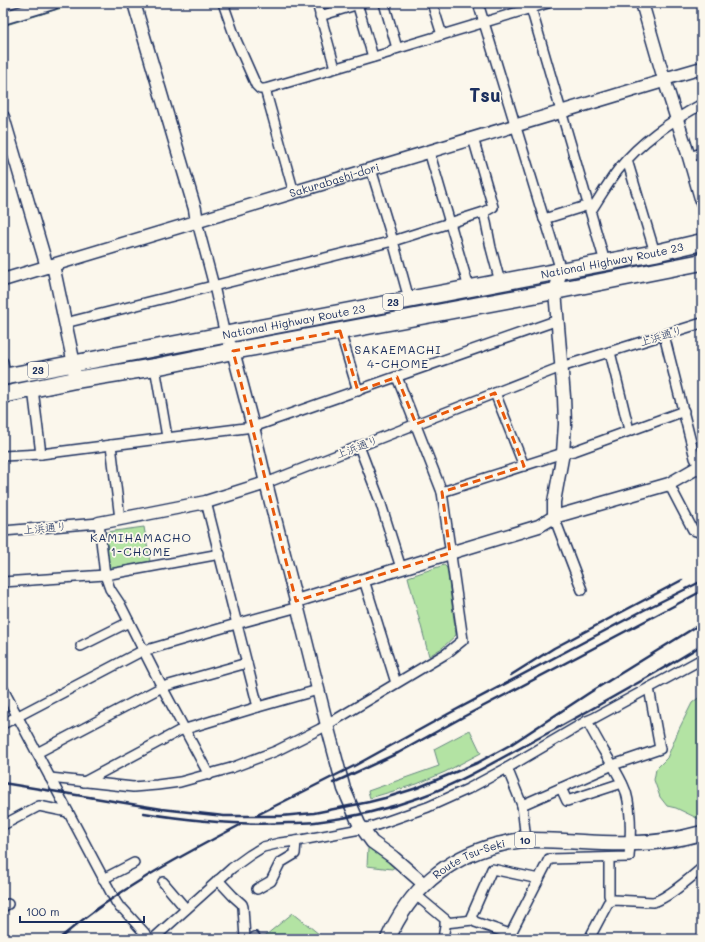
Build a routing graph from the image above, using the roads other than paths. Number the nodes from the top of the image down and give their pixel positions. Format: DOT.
graph roads {
  1 [pos="52,3"];
  2 [pos="134,3"];
  3 [pos="223,3"];
  4 [pos="317,3"];
  5 [pos="359,3"];
  6 [pos="384,3"];
  7 [pos="432,3"];
  8 [pos="478,3"];
  9 [pos="548,3"];
  10 [pos="642,3"];
  11 [pos="528,7"];
  12 [pos="320,16"];
  13 [pos="3,18"];
  14 [pos="484,23"];
  15 [pos="442,35"];
  16 [pos="397,48"];
  17 [pos="373,57"];
  18 [pos="335,68"];
  19 [pos="702,68"];
  20 [pos="664,79"];
  21 [pos="265,89"];
  22 [pos="702,104"];
  23 [pos="561,112"];
  24 [pos="3,117"];
  25 [pos="676,118"];
  26 [pos="516,125"];
  27 [pos="473,138"];
  28 [pos="429,151"];
  29 [pos="702,153"];
  30 [pos="689,157"];
  31 [pos="627,160"];
  32 [pos="371,169"];
  33 [pos="294,193"];
  34 [pos="702,202"];
  35 [pos="590,208"];
  36 [pos="484,212"];
  37 [pos="544,219"];
  38 [pos="197,222"];
  39 [pos="450,223"];
  40 [pos="392,241"];
  41 [pos="702,242"];
  42 [pos="655,253"];
  43 [pos="605,262"];
  44 [pos="702,262"];
  45 [pos="50,266"];
  46 [pos="561,270"];
  47 [pos="3,280"];
  48 [pos="500,282"];
  49 [pos="214,286"];
  50 [pos="469,288"];
  51 [pos="555,291"];
  52 [pos="409,299"];
  53 [pos="558,320"];
  54 [pos="65,323"];
  55 [pos="702,323"];
  56 [pos="340,331"];
  57 [pos="664,334"];
  58 [pos="224,335"];
  59 [pos="233,351"];
  60 [pos="610,352"];
  61 [pos="74,364"];
  62 [pos="155,367"];
  63 [pos="561,367"];
  64 [pos="4,372"];
  65 [pos="397,377"];
  66 [pos="75,380"];
  67 [pos="33,389"];
  68 [pos="358,391"];
  69 [pos="495,393"];
  70 [pos="3,395"];
  71 [pos="684,411"];
  72 [pos="416,424"];
  73 [pos="253,427"];
  74 [pos="629,430"];
  75 [pos="168,438"];
  76 [pos="111,446"];
  77 [pos="359,446"];
  78 [pos="563,453"];
  79 [pos="41,454"];
  80 [pos="3,456"];
  81 [pos="524,466"];
  82 [pos="701,468"];
  83 [pos="266,483"];
  84 [pos="669,484"];
  85 [pos="442,492"];
  86 [pos="206,502"];
  87 [pos="554,518"];
  88 [pos="120,519"];
  89 [pos="99,523"];
  90 [pos="3,531"];
  91 [pos="702,533"];
  92 [pos="450,553"];
  93 [pos="220,554"];
  94 [pos="400,568"];
  95 [pos="105,575"];
  96 [pos="364,580"];
  97 [pos="3,582"];
  98 [pos="582,590"];
  99 [pos="294,605"];
  100 [pos="129,622"];
  101 [pos="236,624"];
  102 [pos="81,646"];
  103 [pos="144,650"];
  104 [pos="702,659"];
  105 [pos="247,663"];
  106 [pos="396,683"];
  107 [pos="162,687"];
  108 [pos="649,688"];
  109 [pos="3,690"];
  110 [pos="318,690"];
  111 [pos="258,707"];
  112 [pos="17,717"];
  113 [pos="587,721"];
  114 [pos="3,724"];
  115 [pos="327,725"];
  116 [pos="185,729"];
  117 [pos="37,753"];
  118 [pos="612,765"];
  119 [pos="507,768"];
  120 [pos="209,775"];
  121 [pos="50,778"];
  122 [pos="84,782"];
  123 [pos="622,783"];
  124 [pos="561,788"];
  125 [pos="522,805"];
  126 [pos="68,812"];
  127 [pos="3,825"];
  128 [pos="362,829"];
  129 [pos="702,833"];
  130 [pos="526,840"];
  131 [pos="296,841"];
  132 [pos="630,844"];
  133 [pos="609,858"];
  134 [pos="134,863"];
  135 [pos="702,868"];
  136 [pos="103,879"];
  137 [pos="539,879"];
  138 [pos="218,880"];
  139 [pos="163,882"];
  140 [pos="257,889"];
  141 [pos="420,890"];
  142 [pos="611,901"];
  143 [pos="186,909"];
  144 [pos="473,920"];
  145 [pos="446,923"];
  146 [pos="509,936"];
  147 [pos="152,939"];
  148 [pos="245,939"];
  149 [pos="388,939"];
  150 [pos="442,939"];
  151 [pos="589,939"];
  1 -- 13 [label="street"];
  2 -- 38 [label="street"];
  3 -- 21 [label="street"];
  4 -- 12 [label="street"];
  5 -- 12 [label="street"];
  5 -- 17 [label="street"];
  6 -- 16 [label="street"];
  7 -- 15 [label="street"];
  8 -- 14 [label="street"];
  9 -- 11 [label="street"];
  10 -- 20 [label="street"];
  11 -- 14 [label="street"];
  11 -- 23 [label="street"];
  12 -- 18 [label="street"];
  14 -- 15 [label="street"];
  14 -- 26 [label="street"];
  15 -- 16 [label="street"];
  16 -- 17 [label="street"];
  17 -- 18 [label="street"];
  18 -- 21 [label="street"];
  19 -- 20 [label="street, Sakurabashi-dori"];
  20 -- 23 [label="street, Sakurabashi-dori"];
  20 -- 25 [label="street"];
  21 -- 33 [label="street"];
  22 -- 25 [label="street"];
  23 -- 26 [label="street, Sakurabashi-dori"];
  23 -- 35 [label="street"];
  24 -- 45 [label="street"];
  25 -- 30 [label="street"];
  25 -- 31 [label="street"];
  26 -- 27 [label="street, Sakurabashi-dori"];
  26 -- 37 [label="street"];
  27 -- 28 [label="street, Sakurabashi-dori"];
  27 -- 36 [label="street"];
  28 -- 32 [label="street, Sakurabashi-dori"];
  28 -- 39 [label="street"];
  29 -- 30 [label="street"];
  30 -- 34 [label="street"];
  31 -- 35 [label="street"];
  31 -- 42 [label="street"];
  32 -- 33 [label="street, Sakurabashi-dori"];
  32 -- 40 [label="street"];
  33 -- 38 [label="street, Sakurabashi-dori"];
  35 -- 37 [label="street"];
  35 -- 43 [label="street"];
  36 -- 39 [label="street"];
  36 -- 48 [label="street"];
  37 -- 46 [label="street"];
  38 -- 45 [label="street, Sakurabashi-dori"];
  38 -- 49 [label="street"];
  39 -- 40 [label="street"];
  39 -- 50 [label="street"];
  40 -- 49 [label="street"];
  40 -- 52 [label="street"];
  41 -- 42 [label="highway, National Highway Route 23 / 23"];
  42 -- 43 [label="highway, National Highway Route 23 / 23"];
  43 -- 46 [label="highway, National Highway Route 23 / 23"];
  44 -- 51 [label="highway, National Highway Route 23 / 23"];
  45 -- 47 [label="street, Sakurabashi-dori"];
  45 -- 54 [label="street"];
  46 -- 48 [label="highway, National Highway Route 23 / 23"];
  46 -- 51 [label="street"];
  48 -- 50 [label="highway, National Highway Route 23 / 23"];
  49 -- 54 [label="street"];
  49 -- 58 [label="street"];
  50 -- 52 [label="highway, National Highway Route 23 / 23"];
  51 -- 53 [label="street"];
  51 -- 56 [label="highway, National Highway Route 23 / 23"];
  52 -- 58 [label="highway, National Highway Route 23 / 23"];
  53 -- 63 [label="street"];
  53 -- 65 [label="street"];
  54 -- 61 [label="street"];
  55 -- 57 [label="street, 上浜通り"];
  56 -- 59 [label="highway, National Highway Route 23 / 23"];
  56 -- 68 [label="street"];
  57 -- 60 [label="street, 上浜通り"];
  57 -- 71 [label="street"];
  58 -- 59 [label="street"];
  58 -- 61 [label="highway, National Highway Route 23 / 23"];
  59 -- 62 [label="highway, National Highway Route 23 / 23"];
  59 -- 73 [label="street"];
  60 -- 63 [label="street, 上浜通り"];
  60 -- 74 [label="street"];
  61 -- 64 [label="highway, National Highway Route 23 / 23"];
  61 -- 66 [label="street"];
  62 -- 66 [label="highway, National Highway Route 23 / 23"];
  62 -- 75 [label="street"];
  63 -- 69 [label="street, 上浜通り"];
  63 -- 78 [label="street"];
  65 -- 68 [label="street"];
  65 -- 72 [label="street"];
  66 -- 67 [label="highway, National Highway Route 23 / 23"];
  67 -- 70 [label="highway, National Highway Route 23 / 23"];
  67 -- 79 [label="street"];
  68 -- 73 [label="street"];
  69 -- 72 [label="street, 上浜通り"];
  69 -- 81 [label="street"];
  71 -- 74 [label="street"];
  71 -- 82 [label="street"];
  72 -- 77 [label="street, 上浜通り"];
  72 -- 85 [label="street"];
  73 -- 75 [label="street"];
  73 -- 83 [label="street"];
  74 -- 78 [label="street"];
  75 -- 76 [label="street"];
  76 -- 79 [label="street"];
  76 -- 88 [label="street"];
  77 -- 83 [label="street, 上浜通り"];
  77 -- 94 [label="street"];
  78 -- 81 [label="street"];
  78 -- 87 [label="street"];
  79 -- 80 [label="street"];
  81 -- 85 [label="street"];
  82 -- 84 [label="street"];
  83 -- 86 [label="street, 上浜通り"];
  83 -- 99 [label="street"];
  84 -- 87 [label="street"];
  84 -- 91 [label="street"];
  85 -- 92 [label="street"];
  86 -- 88 [label="street, 上浜通り"];
  86 -- 93 [label="street"];
  87 -- 92 [label="street"];
  87 -- 98 [label="street"];
  88 -- 89 [label="street, 上浜通り"];
  89 -- 90 [label="street, 上浜通り"];
  89 -- 95 [label="street"];
  92 -- 94 [label="street"];
  92 -- 106 [label="street"];
  93 -- 95 [label="street"];
  93 -- 101 [label="street"];
  94 -- 96 [label="street"];
  95 -- 97 [label="street"];
  95 -- 100 [label="street"];
  96 -- 99 [label="street"];
  96 -- 106 [label="street"];
  99 -- 101 [label="street"];
  99 -- 110 [label="street"];
  100 -- 102 [label="street"];
  100 -- 103 [label="street"];
  101 -- 103 [label="street"];
  101 -- 105 [label="street"];
  103 -- 107 [label="street"];
  103 -- 112 [label="street"];
  104 -- 108 [label="street"];
  105 -- 107 [label="street"];
  105 -- 111 [label="street"];
  106 -- 115 [label="street"];
  107 -- 116 [label="street"];
  107 -- 117 [label="street"];
  108 -- 113 [label="street"];
  108 -- 118 [label="street"];
  109 -- 112 [label="street"];
  110 -- 111 [label="street"];
  110 -- 115 [label="street"];
  111 -- 116 [label="street"];
  112 -- 114 [label="street"];
  112 -- 117 [label="street"];
  113 -- 118 [label="street"];
  113 -- 119 [label="street"];
  115 -- 120 [label="street"];
  115 -- 128 [label="street"];
  116 -- 120 [label="street"];
  116 -- 122 [label="street"];
  117 -- 121 [label="street"];
  118 -- 123 [label="street"];
  118 -- 124 [label="street"];
  119 -- 125 [label="street"];
  119 -- 128 [label="street"];
  120 -- 122 [label="street"];
  121 -- 122 [label="street"];
  121 -- 126 [label="street"];
  123 -- 124 [label="street"];
  123 -- 132 [label="street"];
  124 -- 125 [label="street"];
  125 -- 130 [label="street"];
  126 -- 127 [label="street"];
  126 -- 136 [label="street"];
  128 -- 131 [label="street"];
  128 -- 141 [label="street"];
  129 -- 132 [label="main road, Route Tsu-Seki / 10"];
  130 -- 132 [label="main road, Route Tsu-Seki / 10"];
  130 -- 141 [label="main road, Route Tsu-Seki / 10"];
  131 -- 138 [label="street"];
  131 -- 140 [label="street"];
  132 -- 133 [label="street"];
  133 -- 137 [label="street"];
  133 -- 142 [label="street"];
  134 -- 136 [label="street"];
  135 -- 142 [label="street"];
  136 -- 147 [label="street"];
  137 -- 144 [label="street"];
  137 -- 146 [label="street"];
  138 -- 143 [label="street"];
  138 -- 148 [label="street"];
  139 -- 143 [label="street"];
  141 -- 145 [label="street"];
  141 -- 149 [label="main road, Route Tsu-Seki / 10"];
  142 -- 151 [label="street"];
  143 -- 147 [label="street"];
  144 -- 145 [label="street"];
  144 -- 146 [label="street"];
  145 -- 150 [label="street"];
}
